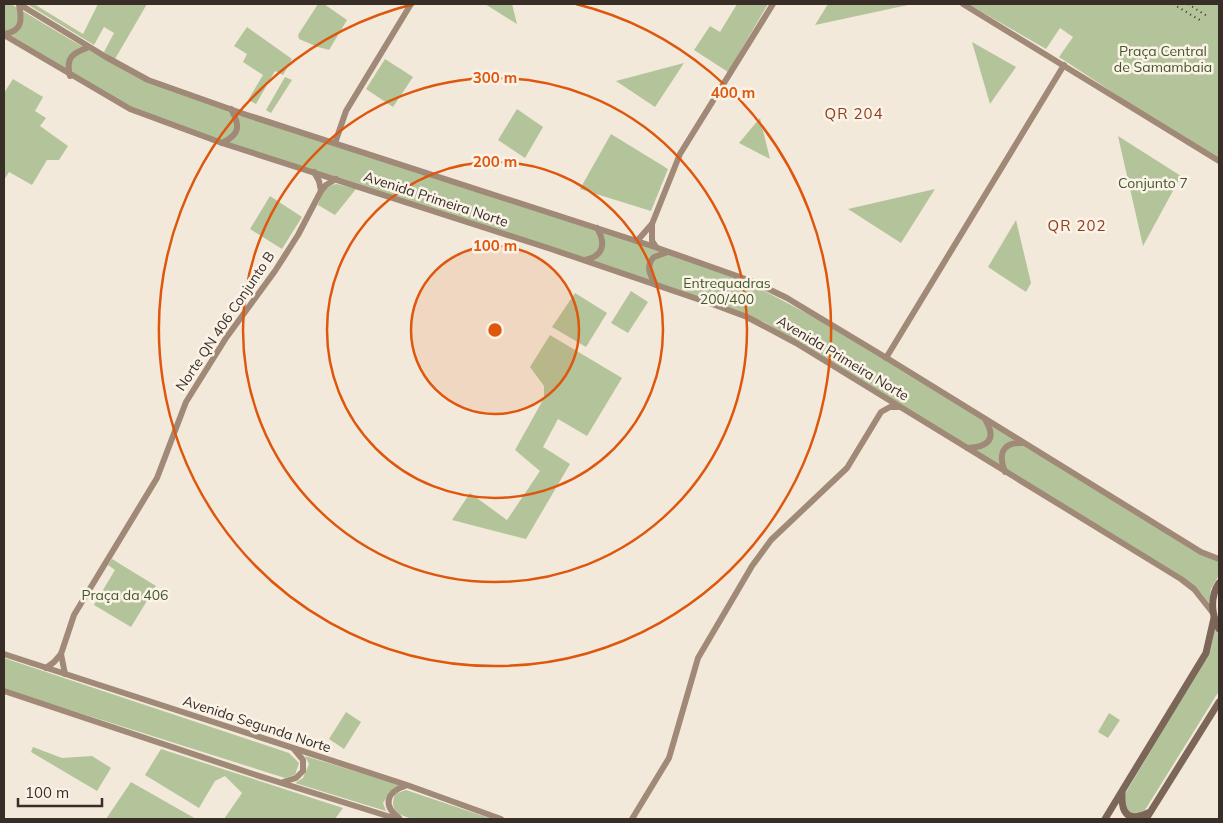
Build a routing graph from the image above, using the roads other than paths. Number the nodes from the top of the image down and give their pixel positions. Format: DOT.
graph roads {
  1 [pos="19,4"];
  2 [pos="411,4"];
  3 [pos="773,4"];
  4 [pos="964,4"];
  5 [pos="4,34"];
  6 [pos="89,47"];
  7 [pos="1064,65"];
  8 [pos="70,76"];
  9 [pos="231,109"];
  10 [pos="222,143"];
  11 [pos="335,143"];
  12 [pos="1219,161"];
  13 [pos="314,172"];
  14 [pos="336,179"];
  15 [pos="321,191"];
  16 [pos="652,224"];
  17 [pos="597,228"];
  18 [pos="637,241"];
  19 [pos="656,247"];
  20 [pos="669,252"];
  21 [pos="584,260"];
  22 [pos="656,285"];
  23 [pos="886,358"];
  24 [pos="881,396"];
  25 [pos="898,407"];
  26 [pos="881,412"];
  27 [pos="985,418"];
  28 [pos="1025,443"];
  29 [pos="967,448"];
  30 [pos="1005,472"];
  31 [pos="1219,559"];
  32 [pos="1219,582"];
  33 [pos="1214,615"];
  34 [pos="1219,628"];
  35 [pos="4,654"];
  36 [pos="61,654"];
  37 [pos="46,668"];
  38 [pos="65,674"];
  39 [pos="4,691"];
  40 [pos="1219,702"];
  41 [pos="294,748"];
  42 [pos="283,782"];
  43 [pos="407,785"];
  44 [pos="1122,793"];
  45 [pos="1148,816"];
  46 [pos="397,819"];
  47 [pos="400,819"];
  48 [pos="501,819"];
  49 [pos="632,819"];
  50 [pos="1105,819"];
  1 -- 5 [label="main road"];
  1 -- 6 [label="main road, Avenida Primeira Norte"];
  2 -- 11 [label="main road"];
  3 -- 16 [label="main road"];
  4 -- 7 [label="main road"];
  5 -- 8 [label="main road, Avenida Primeira Norte"];
  6 -- 8 [label="main road"];
  6 -- 9 [label="main road, Avenida Primeira Norte"];
  7 -- 12 [label="main road"];
  7 -- 23 [label="main road"];
  8 -- 10 [label="main road, Avenida Primeira Norte"];
  9 -- 10 [label="main road"];
  9 -- 11 [label="main road, Avenida Primeira Norte"];
  10 -- 13 [label="main road, Avenida Primeira Norte"];
  11 -- 17 [label="main road, Avenida Primeira Norte"];
  13 -- 14 [label="main road, Avenida Primeira Norte"];
  13 -- 15 [label="main road"];
  14 -- 15 [label="main road, Norte QN 406 Conjunto B"];
  14 -- 21 [label="main road, Avenida Primeira Norte"];
  15 -- 36 [label="main road, Norte QN 406 Conjunto B"];
  16 -- 18 [label="main road"];
  16 -- 19 [label="main road"];
  17 -- 18 [label="main road, Avenida Primeira Norte"];
  17 -- 21 [label="main road"];
  18 -- 19 [label="main road, Avenida Primeira Norte"];
  19 -- 20 [label="main road, Avenida Primeira Norte"];
  20 -- 22 [label="main road"];
  20 -- 23 [label="main road, Avenida Primeira Norte"];
  21 -- 22 [label="main road, Avenida Primeira Norte"];
  22 -- 24 [label="main road, Avenida Primeira Norte"];
  23 -- 27 [label="main road, Avenida Primeira Norte"];
  24 -- 25 [label="main road, Avenida Primeira Norte"];
  24 -- 26 [label="main road"];
  25 -- 26 [label="main road"];
  25 -- 29 [label="main road, Avenida Primeira Norte"];
  26 -- 49 [label="main road"];
  27 -- 28 [label="main road, Avenida Primeira Norte"];
  27 -- 29 [label="main road"];
  28 -- 30 [label="main road"];
  28 -- 31 [label="main road, Avenida Primeira Norte"];
  29 -- 30 [label="main road, Avenida Primeira Norte"];
  30 -- 33 [label="main road, Avenida Primeira Norte"];
  32 -- 33 [label="main road"];
  33 -- 34 [label="main road"];
  33 -- 44 [label="main road"];
  35 -- 37 [label="main road, Avenida Segunda Norte"];
  36 -- 37 [label="main road, Norte QN 406 Conjunto B"];
  36 -- 38 [label="main road, Norte QN 406 Conjunto B"];
  37 -- 38 [label="main road, Avenida Segunda Norte"];
  38 -- 41 [label="main road, Avenida Segunda Norte"];
  39 -- 42 [label="main road"];
  40 -- 45 [label="main road"];
  41 -- 42 [label="main road"];
  41 -- 43 [label="main road, Avenida Segunda Norte"];
  42 -- 46 [label="main road"];
  43 -- 47 [label="main road"];
  43 -- 48 [label="main road, Avenida Segunda Norte"];
  44 -- 45 [label="main road"];
  44 -- 50 [label="main road"];
}
